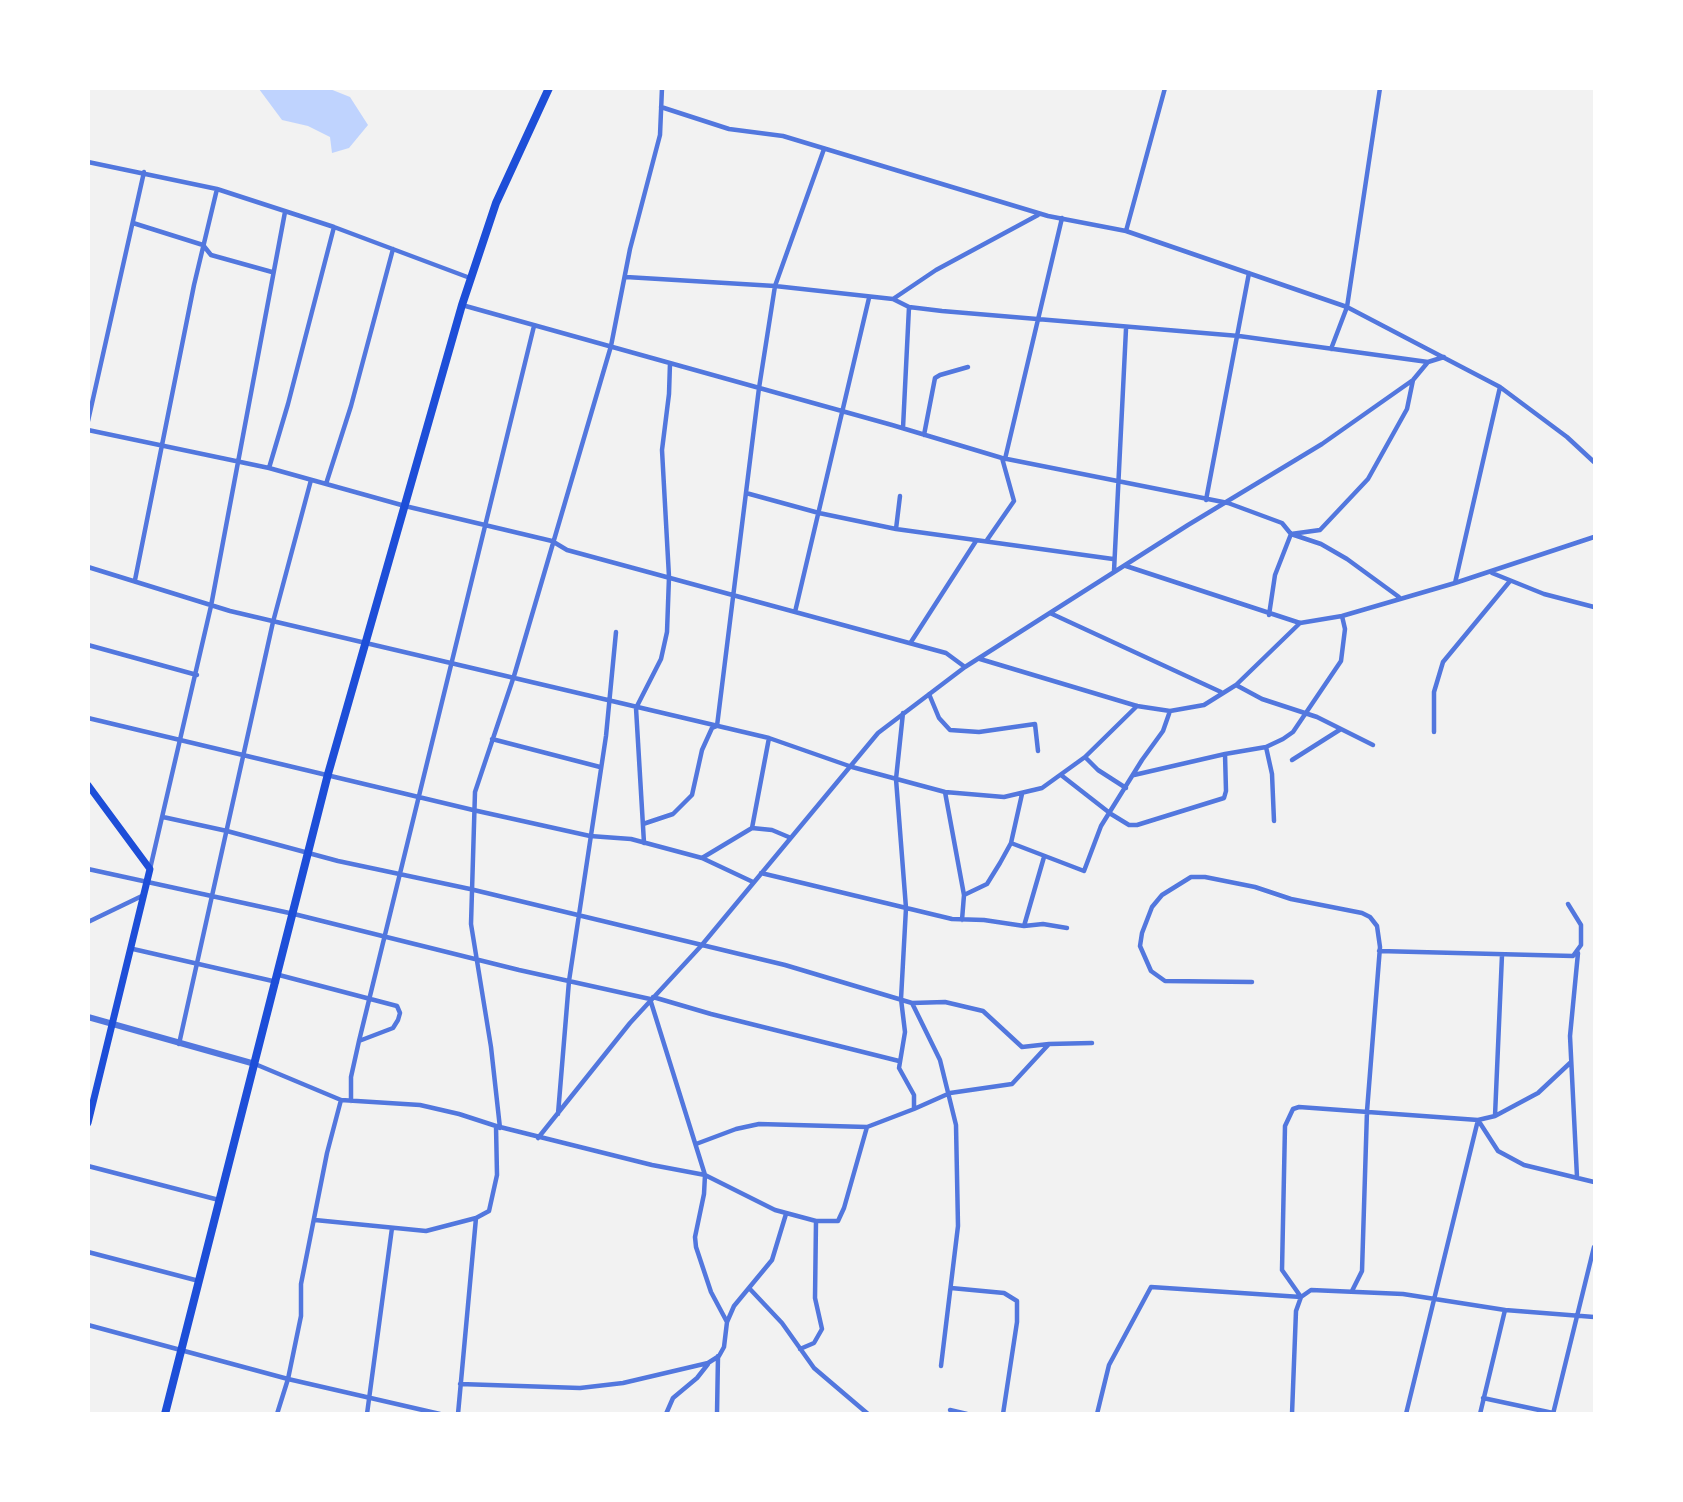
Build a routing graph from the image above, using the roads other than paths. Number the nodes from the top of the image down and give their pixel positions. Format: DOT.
graph roads {
  1 [pos="549,88"];
  2 [pos="662,88"];
  3 [pos="1165,88"];
  4 [pos="1380,88"];
  5 [pos="661,107"];
  6 [pos="824,148"];
  7 [pos="88,162"];
  8 [pos="144,172"];
  9 [pos="217,189"];
  10 [pos="285,212"];
  11 [pos="1048,216"];
  12 [pos="1062,218"];
  13 [pos="133,223"];
  14 [pos="334,227"];
  15 [pos="1126,231"];
  16 [pos="203,246"];
  17 [pos="393,249"];
  18 [pos="272,272"];
  19 [pos="1249,273"];
  20 [pos="626,277"];
  21 [pos="470,278"];
  22 [pos="775,286"];
  23 [pos="868,298"];
  24 [pos="893,299"];
  25 [pos="462,305"];
  26 [pos="909,307"];
  27 [pos="1347,307"];
  28 [pos="1038,319"];
  29 [pos="534,326"];
  30 [pos="1126,328"];
  31 [pos="1239,336"];
  32 [pos="611,346"];
  33 [pos="1331,349"];
  34 [pos="1444,357"];
  35 [pos="1428,362"];
  36 [pos="670,363"];
  37 [pos="968,367"];
  38 [pos="1413,380"];
  39 [pos="1500,387"];
  40 [pos="759,388"];
  41 [pos="843,412"];
  42 [pos="88,421"];
  43 [pos="903,428"];
  44 [pos="88,430"];
  45 [pos="924,435"];
  46 [pos="161,446"];
  47 [pos="1003,459"];
  48 [pos="240,462"];
  49 [pos="1594,462"];
  50 [pos="269,468"];
  51 [pos="311,480"];
  52 [pos="1118,483"];
  53 [pos="326,484"];
  54 [pos="746,493"];
  55 [pos="900,496"];
  56 [pos="1206,501"];
  57 [pos="1228,503"];
  58 [pos="405,506"];
  59 [pos="819,513"];
  60 [pos="484,524"];
  61 [pos="896,530"];
  62 [pos="1291,534"];
  63 [pos="1594,537"];
  64 [pos="987,540"];
  65 [pos="552,541"];
  66 [pos="976,542"];
  67 [pos="1113,559"];
  68 [pos="1126,566"];
  69 [pos="88,567"];
  70 [pos="1114,571"];
  71 [pos="1491,573"];
  72 [pos="669,577"];
  73 [pos="135,580"];
  74 [pos="1510,581"];
  75 [pos="1455,583"];
  76 [pos="732,595"];
  77 [pos="1399,597"];
  78 [pos="211,606"];
  79 [pos="1594,607"];
  80 [pos="795,612"];
  81 [pos="1050,613"];
  82 [pos="1269,615"];
  83 [pos="1341,616"];
  84 [pos="273,622"];
  85 [pos="1300,623"];
  86 [pos="615,632"];
  87 [pos="366,641"];
  88 [pos="911,642"];
  89 [pos="88,645"];
  90 [pos="980,659"];
  91 [pos="451,662"];
  92 [pos="965,667"];
  93 [pos="197,675"];
  94 [pos="514,676"];
  95 [pos="1236,685"];
  96 [pos="1221,692"];
  97 [pos="929,694"];
  98 [pos="609,701"];
  99 [pos="1137,706"];
  100 [pos="636,708"];
  101 [pos="1170,711"];
  102 [pos="903,712"];
  103 [pos="1307,713"];
  104 [pos="88,718"];
  105 [pos="717,726"];
  106 [pos="1341,729"];
  107 [pos="1434,732"];
  108 [pos="769,738"];
  109 [pos="492,739"];
  110 [pos="181,740"];
  111 [pos="1373,745"];
  112 [pos="1266,747"];
  113 [pos="1038,751"];
  114 [pos="1225,754"];
  115 [pos="245,755"];
  116 [pos="1085,756"];
  117 [pos="1292,760"];
  118 [pos="600,767"];
  119 [pos="852,767"];
  120 [pos="328,774"];
  121 [pos="1061,775"];
  122 [pos="1134,775"];
  123 [pos="896,779"];
  124 [pos="88,785"];
  125 [pos="1126,788"];
  126 [pos="945,792"];
  127 [pos="1022,794"];
  128 [pos="419,797"];
  129 [pos="473,810"];
  130 [pos="1111,814"];
  131 [pos="163,817"];
  132 [pos="1274,821"];
  133 [pos="644,824"];
  134 [pos="752,828"];
  135 [pos="227,831"];
  136 [pos="590,836"];
  137 [pos="791,838"];
  138 [pos="644,843"];
  139 [pos="1011,843"];
  140 [pos="309,853"];
  141 [pos="1044,857"];
  142 [pos="702,858"];
  143 [pos="88,869"];
  144 [pos="150,869"];
  145 [pos="761,873"];
  146 [pos="400,875"];
  147 [pos="147,881"];
  148 [pos="753,882"];
  149 [pos="470,889"];
  150 [pos="144,895"];
  151 [pos="964,895"];
  152 [pos="213,896"];
  153 [pos="1568,904"];
  154 [pos="906,908"];
  155 [pos="294,914"];
  156 [pos="578,917"];
  157 [pos="962,920"];
  158 [pos="88,922"];
  159 [pos="1023,927"];
  160 [pos="1067,928"];
  161 [pos="386,937"];
  162 [pos="701,946"];
  163 [pos="133,949"];
  164 [pos="1379,951"];
  165 [pos="1578,952"];
  166 [pos="1502,955"];
  167 [pos="478,960"];
  168 [pos="198,963"];
  169 [pos="278,978"];
  170 [pos="569,981"];
  171 [pos="1252,982"];
  172 [pos="371,997"];
  173 [pos="652,998"];
  174 [pos="901,999"];
  175 [pos="912,1003"];
  176 [pos="88,1017"];
  177 [pos="114,1025"];
  178 [pos="359,1041"];
  179 [pos="1092,1043"];
  180 [pos="179,1044"];
  181 [pos="1049,1044"];
  182 [pos="899,1061"];
  183 [pos="1571,1063"];
  184 [pos="255,1064"];
  185 [pos="950,1093"];
  186 [pos="341,1100"];
  187 [pos="351,1101"];
  188 [pos="914,1109"];
  189 [pos="1367,1112"];
  190 [pos="558,1114"];
  191 [pos="1495,1116"];
  192 [pos="1478,1119"];
  193 [pos="88,1124"];
  194 [pos="498,1127"];
  195 [pos="867,1127"];
  196 [pos="538,1138"];
  197 [pos="696,1144"];
  198 [pos="88,1166"];
  199 [pos="705,1174"];
  200 [pos="1577,1177"];
  201 [pos="1594,1182"];
  202 [pos="221,1200"];
  203 [pos="786,1214"];
  204 [pos="476,1218"];
  205 [pos="315,1220"];
  206 [pos="816,1221"];
  207 [pos="392,1228"];
  208 [pos="1594,1247"];
  209 [pos="88,1252"];
  210 [pos="199,1281"];
  211 [pos="749,1288"];
  212 [pos="951,1288"];
  213 [pos="1352,1291"];
  214 [pos="1301,1297"];
  215 [pos="1435,1298"];
  216 [pos="1505,1310"];
  217 [pos="1578,1314"];
  218 [pos="1594,1317"];
  219 [pos="727,1322"];
  220 [pos="88,1325"];
  221 [pos="801,1349"];
  222 [pos="181,1350"];
  223 [pos="718,1356"];
  224 [pos="708,1363"];
  225 [pos="941,1366"];
  226 [pos="288,1379"];
  227 [pos="460,1384"];
  228 [pos="369,1396"];
  229 [pos="1483,1398"];
  230 [pos="950,1410"];
  231 [pos="165,1413"];
  232 [pos="278,1413"];
  233 [pos="367,1413"];
  234 [pos="440,1413"];
  235 [pos="458,1413"];
  236 [pos="666,1413"];
  237 [pos="717,1413"];
  238 [pos="868,1413"];
  239 [pos="966,1413"];
  240 [pos="1003,1413"];
  241 [pos="1097,1413"];
  242 [pos="1292,1413"];
  243 [pos="1406,1413"];
  244 [pos="1480,1413"];
  245 [pos="1553,1413"];
  1 -- 21 [label="highway"];
  2 -- 5 [label="street"];
  3 -- 15 [label="street"];
  4 -- 27 [label="street"];
  5 -- 6 [label="street"];
  5 -- 20 [label="street"];
  6 -- 11 [label="street"];
  6 -- 22 [label="street"];
  7 -- 8 [label="street"];
  8 -- 9 [label="street"];
  8 -- 13 [label="street"];
  9 -- 10 [label="street"];
  9 -- 16 [label="street"];
  10 -- 14 [label="street"];
  10 -- 18 [label="street"];
  11 -- 12 [label="street"];
  11 -- 24 [label="street"];
  12 -- 15 [label="street"];
  12 -- 28 [label="street"];
  13 -- 16 [label="street"];
  13 -- 42 [label="street"];
  14 -- 17 [label="street"];
  14 -- 50 [label="street"];
  15 -- 19 [label="street"];
  16 -- 18 [label="street"];
  16 -- 46 [label="street"];
  17 -- 21 [label="street"];
  17 -- 53 [label="street"];
  18 -- 48 [label="street"];
  19 -- 27 [label="street"];
  19 -- 31 [label="street"];
  20 -- 22 [label="street"];
  20 -- 32 [label="street"];
  21 -- 25 [label="highway"];
  22 -- 23 [label="street"];
  22 -- 40 [label="street"];
  23 -- 24 [label="street"];
  23 -- 41 [label="street"];
  24 -- 26 [label="street"];
  25 -- 29 [label="street"];
  25 -- 58 [label="highway"];
  26 -- 28 [label="street"];
  26 -- 43 [label="street"];
  27 -- 33 [label="street"];
  27 -- 34 [label="street"];
  28 -- 30 [label="street"];
  28 -- 47 [label="street"];
  29 -- 32 [label="street"];
  29 -- 60 [label="street"];
  30 -- 31 [label="street"];
  30 -- 52 [label="street"];
  31 -- 33 [label="street"];
  31 -- 56 [label="street"];
  32 -- 36 [label="street"];
  32 -- 65 [label="street"];
  33 -- 35 [label="street"];
  34 -- 35 [label="street"];
  34 -- 39 [label="street"];
  35 -- 38 [label="street"];
  36 -- 40 [label="street"];
  36 -- 72 [label="street"];
  37 -- 45 [label="street"];
  38 -- 57 [label="street"];
  38 -- 62 [label="street"];
  39 -- 49 [label="street"];
  39 -- 75 [label="street"];
  40 -- 41 [label="street"];
  40 -- 54 [label="street"];
  41 -- 43 [label="street"];
  41 -- 59 [label="street"];
  43 -- 45 [label="street"];
  44 -- 46 [label="street"];
  45 -- 47 [label="street"];
  46 -- 48 [label="street"];
  46 -- 73 [label="street"];
  47 -- 52 [label="street"];
  47 -- 64 [label="street"];
  48 -- 50 [label="street"];
  48 -- 78 [label="street"];
  50 -- 51 [label="street"];
  51 -- 53 [label="street"];
  51 -- 84 [label="street"];
  52 -- 56 [label="street"];
  52 -- 67 [label="street"];
  53 -- 58 [label="street"];
  54 -- 59 [label="street"];
  54 -- 76 [label="street"];
  55 -- 61 [label="street"];
  56 -- 57 [label="street"];
  57 -- 62 [label="street"];
  57 -- 68 [label="street"];
  58 -- 60 [label="street"];
  58 -- 87 [label="highway"];
  59 -- 61 [label="street"];
  59 -- 80 [label="street"];
  60 -- 65 [label="street"];
  60 -- 91 [label="street"];
  61 -- 66 [label="street"];
  62 -- 77 [label="street"];
  62 -- 82 [label="street"];
  63 -- 71 [label="street"];
  64 -- 66 [label="street"];
  64 -- 67 [label="street"];
  65 -- 72 [label="street"];
  65 -- 94 [label="street"];
  66 -- 88 [label="street"];
  67 -- 70 [label="street"];
  68 -- 70 [label="street"];
  68 -- 82 [label="street"];
  69 -- 73 [label="street"];
  70 -- 81 [label="street"];
  71 -- 74 [label="street"];
  71 -- 75 [label="street"];
  72 -- 76 [label="street"];
  72 -- 100 [label="street"];
  73 -- 78 [label="street"];
  74 -- 79 [label="street"];
  74 -- 107 [label="street"];
  75 -- 77 [label="street"];
  76 -- 80 [label="street"];
  76 -- 105 [label="street"];
  77 -- 83 [label="street"];
  78 -- 84 [label="street"];
  78 -- 93 [label="street"];
  80 -- 88 [label="street"];
  81 -- 90 [label="street"];
  81 -- 96 [label="street"];
  82 -- 85 [label="street"];
  83 -- 85 [label="street"];
  83 -- 103 [label="street"];
  84 -- 87 [label="street"];
  84 -- 115 [label="street"];
  85 -- 95 [label="street"];
  86 -- 98 [label="street"];
  87 -- 91 [label="street"];
  87 -- 120 [label="highway"];
  88 -- 92 [label="street"];
  89 -- 93 [label="street"];
  90 -- 92 [label="street"];
  90 -- 99 [label="street"];
  91 -- 94 [label="street"];
  91 -- 128 [label="street"];
  92 -- 97 [label="street"];
  93 -- 110 [label="street"];
  94 -- 98 [label="street"];
  94 -- 109 [label="street"];
  95 -- 96 [label="street"];
  95 -- 103 [label="street"];
  96 -- 101 [label="street"];
  97 -- 102 [label="street"];
  97 -- 113 [label="street"];
  98 -- 100 [label="street"];
  98 -- 118 [label="street"];
  99 -- 101 [label="street"];
  99 -- 116 [label="street"];
  100 -- 105 [label="street"];
  100 -- 133 [label="street"];
  101 -- 122 [label="street"];
  102 -- 119 [label="street"];
  102 -- 123 [label="street"];
  103 -- 106 [label="street"];
  103 -- 112 [label="street"];
  104 -- 110 [label="street"];
  105 -- 108 [label="street"];
  105 -- 133 [label="street"];
  106 -- 111 [label="street"];
  106 -- 117 [label="street"];
  108 -- 119 [label="street"];
  108 -- 134 [label="street"];
  109 -- 118 [label="street"];
  109 -- 129 [label="street"];
  110 -- 115 [label="street"];
  110 -- 131 [label="street"];
  112 -- 114 [label="street"];
  112 -- 132 [label="street"];
  114 -- 122 [label="street"];
  114 -- 130 [label="street"];
  115 -- 120 [label="street"];
  115 -- 135 [label="street"];
  116 -- 121 [label="street"];
  116 -- 125 [label="street"];
  118 -- 136 [label="street"];
  119 -- 123 [label="street"];
  119 -- 137 [label="street"];
  120 -- 128 [label="street"];
  120 -- 140 [label="highway"];
  121 -- 127 [label="street"];
  121 -- 130 [label="street"];
  122 -- 125 [label="street"];
  123 -- 126 [label="street"];
  123 -- 154 [label="street"];
  124 -- 144 [label="main road"];
  125 -- 130 [label="street"];
  126 -- 127 [label="street"];
  126 -- 151 [label="street"];
  127 -- 139 [label="street"];
  128 -- 129 [label="street"];
  128 -- 146 [label="street"];
  129 -- 136 [label="street"];
  129 -- 149 [label="street"];
  130 -- 141 [label="street"];
  131 -- 135 [label="street"];
  131 -- 144 [label="street"];
  133 -- 138 [label="street"];
  134 -- 137 [label="street"];
  134 -- 142 [label="street"];
  135 -- 140 [label="street"];
  135 -- 152 [label="street"];
  136 -- 138 [label="street"];
  136 -- 156 [label="street"];
  137 -- 145 [label="street"];
  138 -- 142 [label="street"];
  139 -- 141 [label="street"];
  139 -- 151 [label="street"];
  140 -- 146 [label="street"];
  140 -- 155 [label="highway"];
  141 -- 159 [label="street"];
  142 -- 148 [label="street"];
  143 -- 147 [label="street"];
  144 -- 147 [label="main road"];
  145 -- 148 [label="street"];
  145 -- 154 [label="street"];
  146 -- 149 [label="street"];
  146 -- 161 [label="street"];
  147 -- 150 [label="main road"];
  147 -- 152 [label="street"];
  148 -- 162 [label="street"];
  149 -- 156 [label="street"];
  149 -- 167 [label="street"];
  150 -- 158 [label="street"];
  150 -- 163 [label="main road"];
  151 -- 157 [label="street"];
  152 -- 155 [label="street"];
  152 -- 168 [label="street"];
  153 -- 165 [label="street"];
  154 -- 157 [label="street"];
  154 -- 174 [label="street"];
  155 -- 161 [label="street"];
  155 -- 169 [label="highway"];
  156 -- 162 [label="street"];
  156 -- 170 [label="street"];
  157 -- 159 [label="street"];
  159 -- 160 [label="street"];
  161 -- 167 [label="street"];
  161 -- 172 [label="street"];
  162 -- 173 [label="street"];
  162 -- 174 [label="street"];
  163 -- 168 [label="street"];
  163 -- 177 [label="main road"];
  164 -- 166 [label="street"];
  164 -- 171 [label="street"];
  164 -- 189 [label="street"];
  165 -- 166 [label="street"];
  165 -- 183 [label="street"];
  166 -- 191 [label="street"];
  167 -- 170 [label="street"];
  167 -- 194 [label="street"];
  168 -- 169 [label="street"];
  168 -- 180 [label="street"];
  169 -- 172 [label="street"];
  169 -- 184 [label="highway"];
  170 -- 173 [label="street"];
  170 -- 190 [label="street"];
  172 -- 178 [label="street"];
  172 -- 178 [label="street"];
  173 -- 182 [label="street"];
  173 -- 190 [label="street"];
  173 -- 197 [label="street"];
  174 -- 175 [label="street"];
  174 -- 182 [label="street"];
  175 -- 181 [label="street"];
  175 -- 185 [label="street"];
  176 -- 177 [label="street"];
  177 -- 180 [label="street"];
  177 -- 193 [label="main road"];
  178 -- 187 [label="street"];
  179 -- 181 [label="street"];
  180 -- 184 [label="street"];
  181 -- 185 [label="street"];
  182 -- 188 [label="street"];
  183 -- 191 [label="street"];
  183 -- 200 [label="street"];
  184 -- 186 [label="street"];
  184 -- 202 [label="highway"];
  185 -- 188 [label="street"];
  185 -- 212 [label="street"];
  186 -- 187 [label="street"];
  186 -- 205 [label="street"];
  187 -- 194 [label="street"];
  188 -- 195 [label="street"];
  189 -- 192 [label="street"];
  189 -- 213 [label="street"];
  189 -- 214 [label="street"];
  190 -- 196 [label="street"];
  191 -- 192 [label="street"];
  192 -- 200 [label="street"];
  192 -- 215 [label="street"];
  194 -- 196 [label="street"];
  194 -- 204 [label="street"];
  195 -- 197 [label="street"];
  195 -- 206 [label="street"];
  196 -- 199 [label="street"];
  197 -- 199 [label="street"];
  198 -- 202 [label="street"];
  199 -- 203 [label="street"];
  199 -- 219 [label="street"];
  200 -- 201 [label="street"];
  202 -- 210 [label="highway"];
  203 -- 206 [label="street"];
  203 -- 211 [label="street"];
  204 -- 207 [label="street"];
  204 -- 227 [label="street"];
  205 -- 207 [label="street"];
  205 -- 226 [label="street"];
  206 -- 221 [label="street"];
  207 -- 228 [label="street"];
  208 -- 217 [label="street"];
  209 -- 210 [label="street"];
  210 -- 222 [label="highway"];
  211 -- 219 [label="street"];
  211 -- 221 [label="street"];
  212 -- 225 [label="street"];
  212 -- 240 [label="street"];
  213 -- 214 [label="street"];
  213 -- 215 [label="street"];
  214 -- 241 [label="street"];
  214 -- 242 [label="street"];
  215 -- 216 [label="street"];
  215 -- 243 [label="street"];
  216 -- 217 [label="street"];
  216 -- 229 [label="street"];
  217 -- 218 [label="street"];
  217 -- 245 [label="street"];
  219 -- 223 [label="street"];
  220 -- 222 [label="street"];
  221 -- 238 [label="street"];
  222 -- 226 [label="street"];
  222 -- 231 [label="highway"];
  223 -- 224 [label="street"];
  223 -- 237 [label="street"];
  224 -- 227 [label="street"];
  224 -- 236 [label="street"];
  226 -- 228 [label="street"];
  226 -- 232 [label="street"];
  227 -- 235 [label="street"];
  228 -- 233 [label="street"];
  228 -- 234 [label="street"];
  229 -- 244 [label="street"];
  229 -- 245 [label="street"];
  230 -- 239 [label="street"];
}
